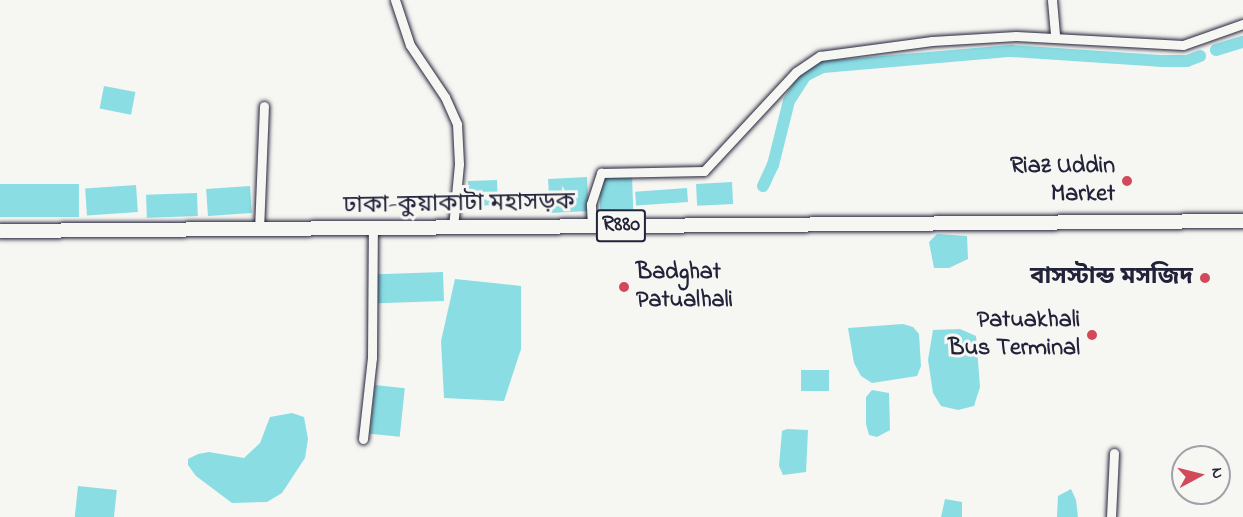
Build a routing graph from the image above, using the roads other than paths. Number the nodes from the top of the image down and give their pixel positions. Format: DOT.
graph roads {
  1 [pos="395,0"];
  2 [pos="1052,0"];
  3 [pos="1243,24"];
  4 [pos="1055,37"];
  5 [pos="264,106"];
  6 [pos="1243,221"];
  7 [pos="592,226"];
  8 [pos="453,227"];
  9 [pos="373,229"];
  10 [pos="259,230"];
  11 [pos="0,231"];
  12 [pos="363,439"];
  13 [pos="1114,453"];
  14 [pos="1111,517"];
  1 -- 8 [label="street"];
  2 -- 4 [label="street"];
  3 -- 4 [label="street"];
  4 -- 7 [label="street"];
  5 -- 10 [label="street"];
  6 -- 7 [label="main road, ঢাকা-কুয়াকাটা মহাসড়ক / R880"];
  7 -- 8 [label="main road, ঢাকা-কুয়াকাটা মহাসড়ক / R880"];
  8 -- 9 [label="main road, ঢাকা-কুয়াকাটা মহাসড়ক / R880"];
  9 -- 10 [label="main road, ঢাকা-কুয়াকাটা মহাসড়ক / R880"];
  9 -- 12 [label="street"];
  10 -- 11 [label="main road, ঢাকা-কুয়াকাটা মহাসড়ক / R880"];
  13 -- 14 [label="street"];
}
